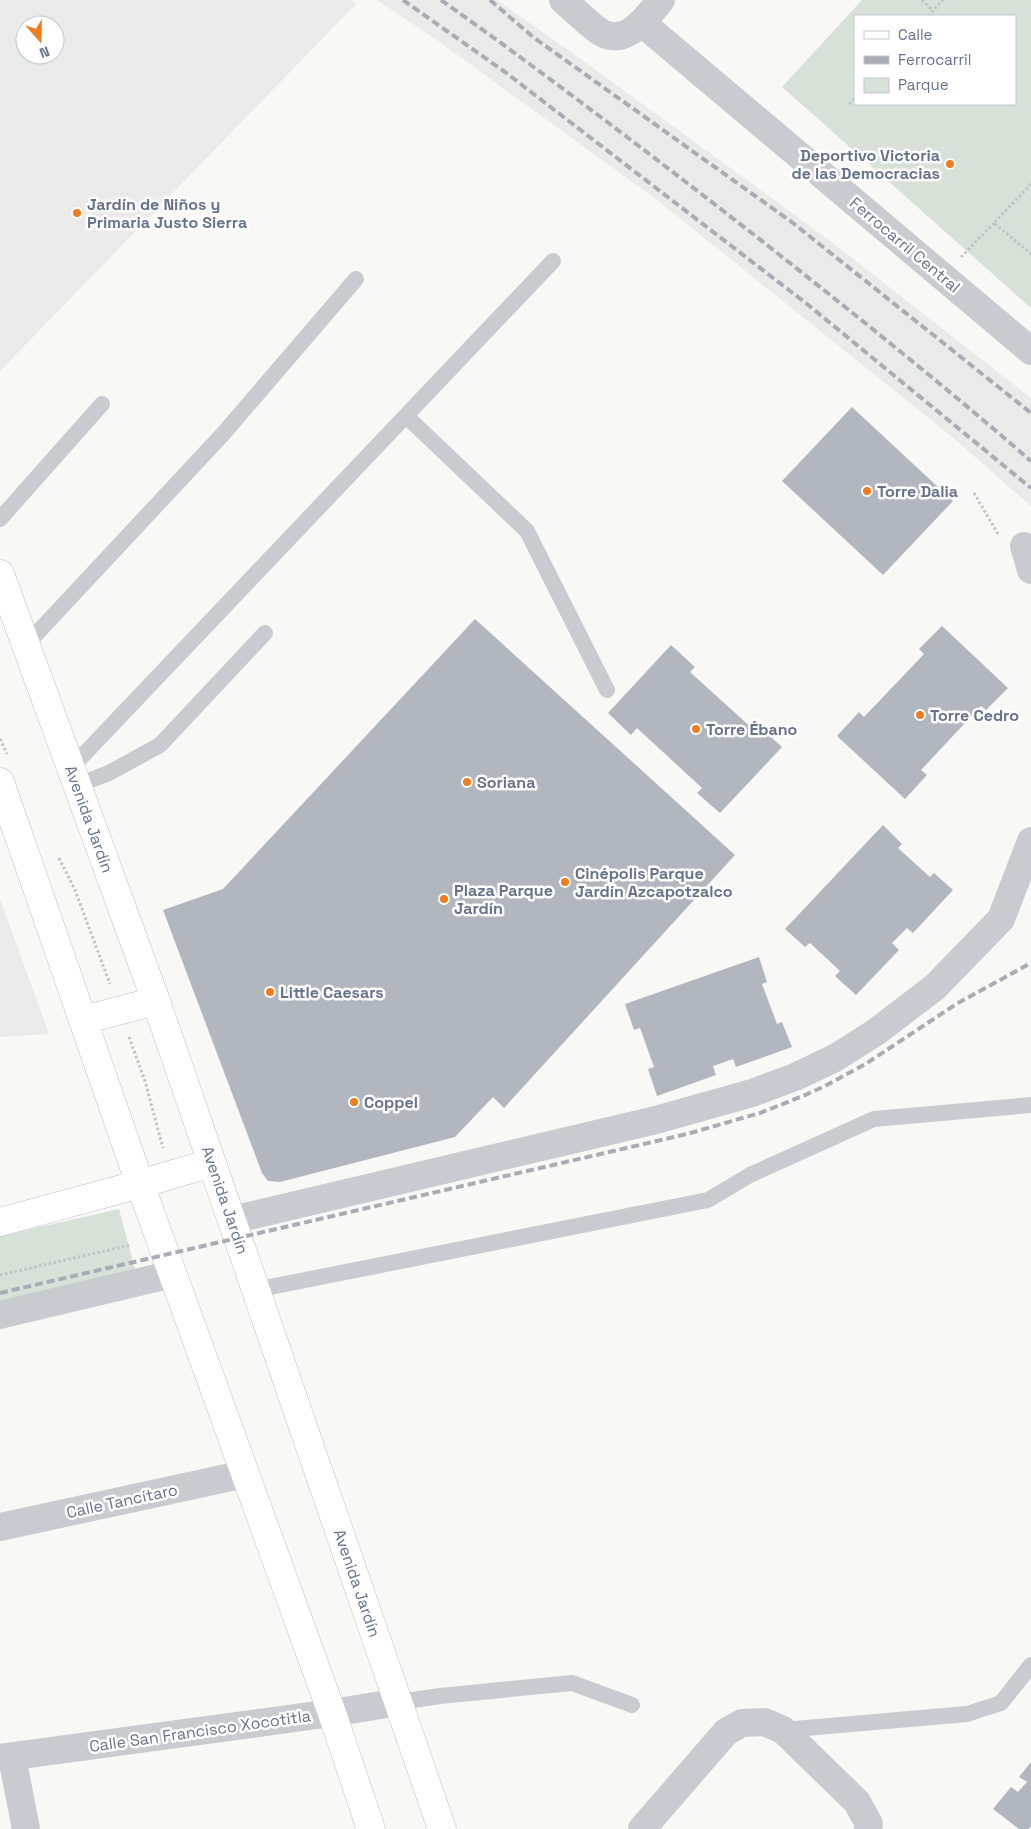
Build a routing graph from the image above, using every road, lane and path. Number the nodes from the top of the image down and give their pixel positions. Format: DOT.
graph roads {
  1 [pos="563,0"];
  2 [pos="661,0"];
  3 [pos="922,0"];
  4 [pos="943,0"];
  5 [pos="933,11"];
  6 [pos="929,15"];
  7 [pos="642,23"];
  8 [pos="854,99"];
  9 [pos="849,104"];
  10 [pos="1031,184"];
  11 [pos="994,223"];
  12 [pos="1031,254"];
  13 [pos="553,262"];
  14 [pos="943,276"];
  15 [pos="356,280"];
  16 [pos="1031,351"];
  17 [pos="102,404"];
  18 [pos="406,416"];
  19 [pos="974,493"];
  20 [pos="0,519"];
  21 [pos="1019,552"];
  22 [pos="0,574"];
  23 [pos="265,633"];
  24 [pos="26,645"];
  25 [pos="607,690"];
  26 [pos="74,776"];
  27 [pos="0,782"];
  28 [pos="1031,841"];
  29 [pos="156,1000"];
  30 [pos="83,1020"];
  31 [pos="1031,1105"];
  32 [pos="211,1162"];
  33 [pos="140,1184"];
  34 [pos="232,1220"];
  35 [pos="0,1222"];
  36 [pos="160,1238"];
  37 [pos="174,1274"];
  38 [pos="0,1275"];
  39 [pos="256,1290"];
  40 [pos="0,1315"];
  41 [pos="245,1474"];
  42 [pos="0,1527"];
  43 [pos="1031,1665"];
  44 [pos="399,1702"];
  45 [pos="632,1705"];
  46 [pos="332,1713"];
  47 [pos="783,1730"];
  48 [pos="6,1757"];
  49 [pos="26,1829"];
  50 [pos="371,1829"];
  51 [pos="442,1829"];
  52 [pos="642,1829"];
  53 [pos="868,1829"];
  1 -- 7 [label="street"];
  2 -- 7 [label="street"];
  3 -- 5 [label="path"];
  4 -- 5 [label="path"];
  5 -- 6 [label="path"];
  7 -- 14 [label="street, Ferrocarril Central"];
  8 -- 9 [label="path"];
  10 -- 11 [label="path"];
  11 -- 12 [label="path"];
  11 -- 14 [label="path"];
  13 -- 18 [label="lane"];
  14 -- 16 [label="street, Ferrocarril Central"];
  15 -- 24 [label="lane"];
  17 -- 20 [label="lane"];
  18 -- 25 [label="lane"];
  18 -- 26 [label="lane"];
  19 -- 21 [label="path"];
  22 -- 24 [label="main road, Avenida Jardín"];
  23 -- 26 [label="lane"];
  24 -- 26 [label="main road, Avenida Jardín"];
  26 -- 29 [label="main road, Avenida Jardín"];
  27 -- 30 [label="main road"];
  28 -- 34 [label="street"];
  29 -- 30 [label="main road"];
  29 -- 32 [label="main road, Avenida Jardín"];
  30 -- 33 [label="main road"];
  31 -- 39 [label="lane"];
  32 -- 33 [label="main road"];
  32 -- 34 [label="main road, Avenida Jardín"];
  33 -- 35 [label="main road"];
  33 -- 36 [label="main road"];
  34 -- 39 [label="main road, Avenida Jardín"];
  36 -- 37 [label="main road"];
  36 -- 38 [label="path"];
  37 -- 40 [label="street"];
  37 -- 41 [label="main road"];
  39 -- 44 [label="main road, Avenida Jardín"];
  41 -- 42 [label="street, Calle Tancítaro"];
  41 -- 46 [label="main road"];
  43 -- 47 [label="lane"];
  44 -- 45 [label="lane"];
  44 -- 46 [label="street, Calle San Francisco Xocotitla"];
  44 -- 51 [label="main road, Avenida Jardín"];
  46 -- 48 [label="street, Calle San Francisco Xocotitla"];
  46 -- 50 [label="main road"];
  47 -- 52 [label="street"];
  47 -- 53 [label="street"];
  48 -- 49 [label="street"];
}
